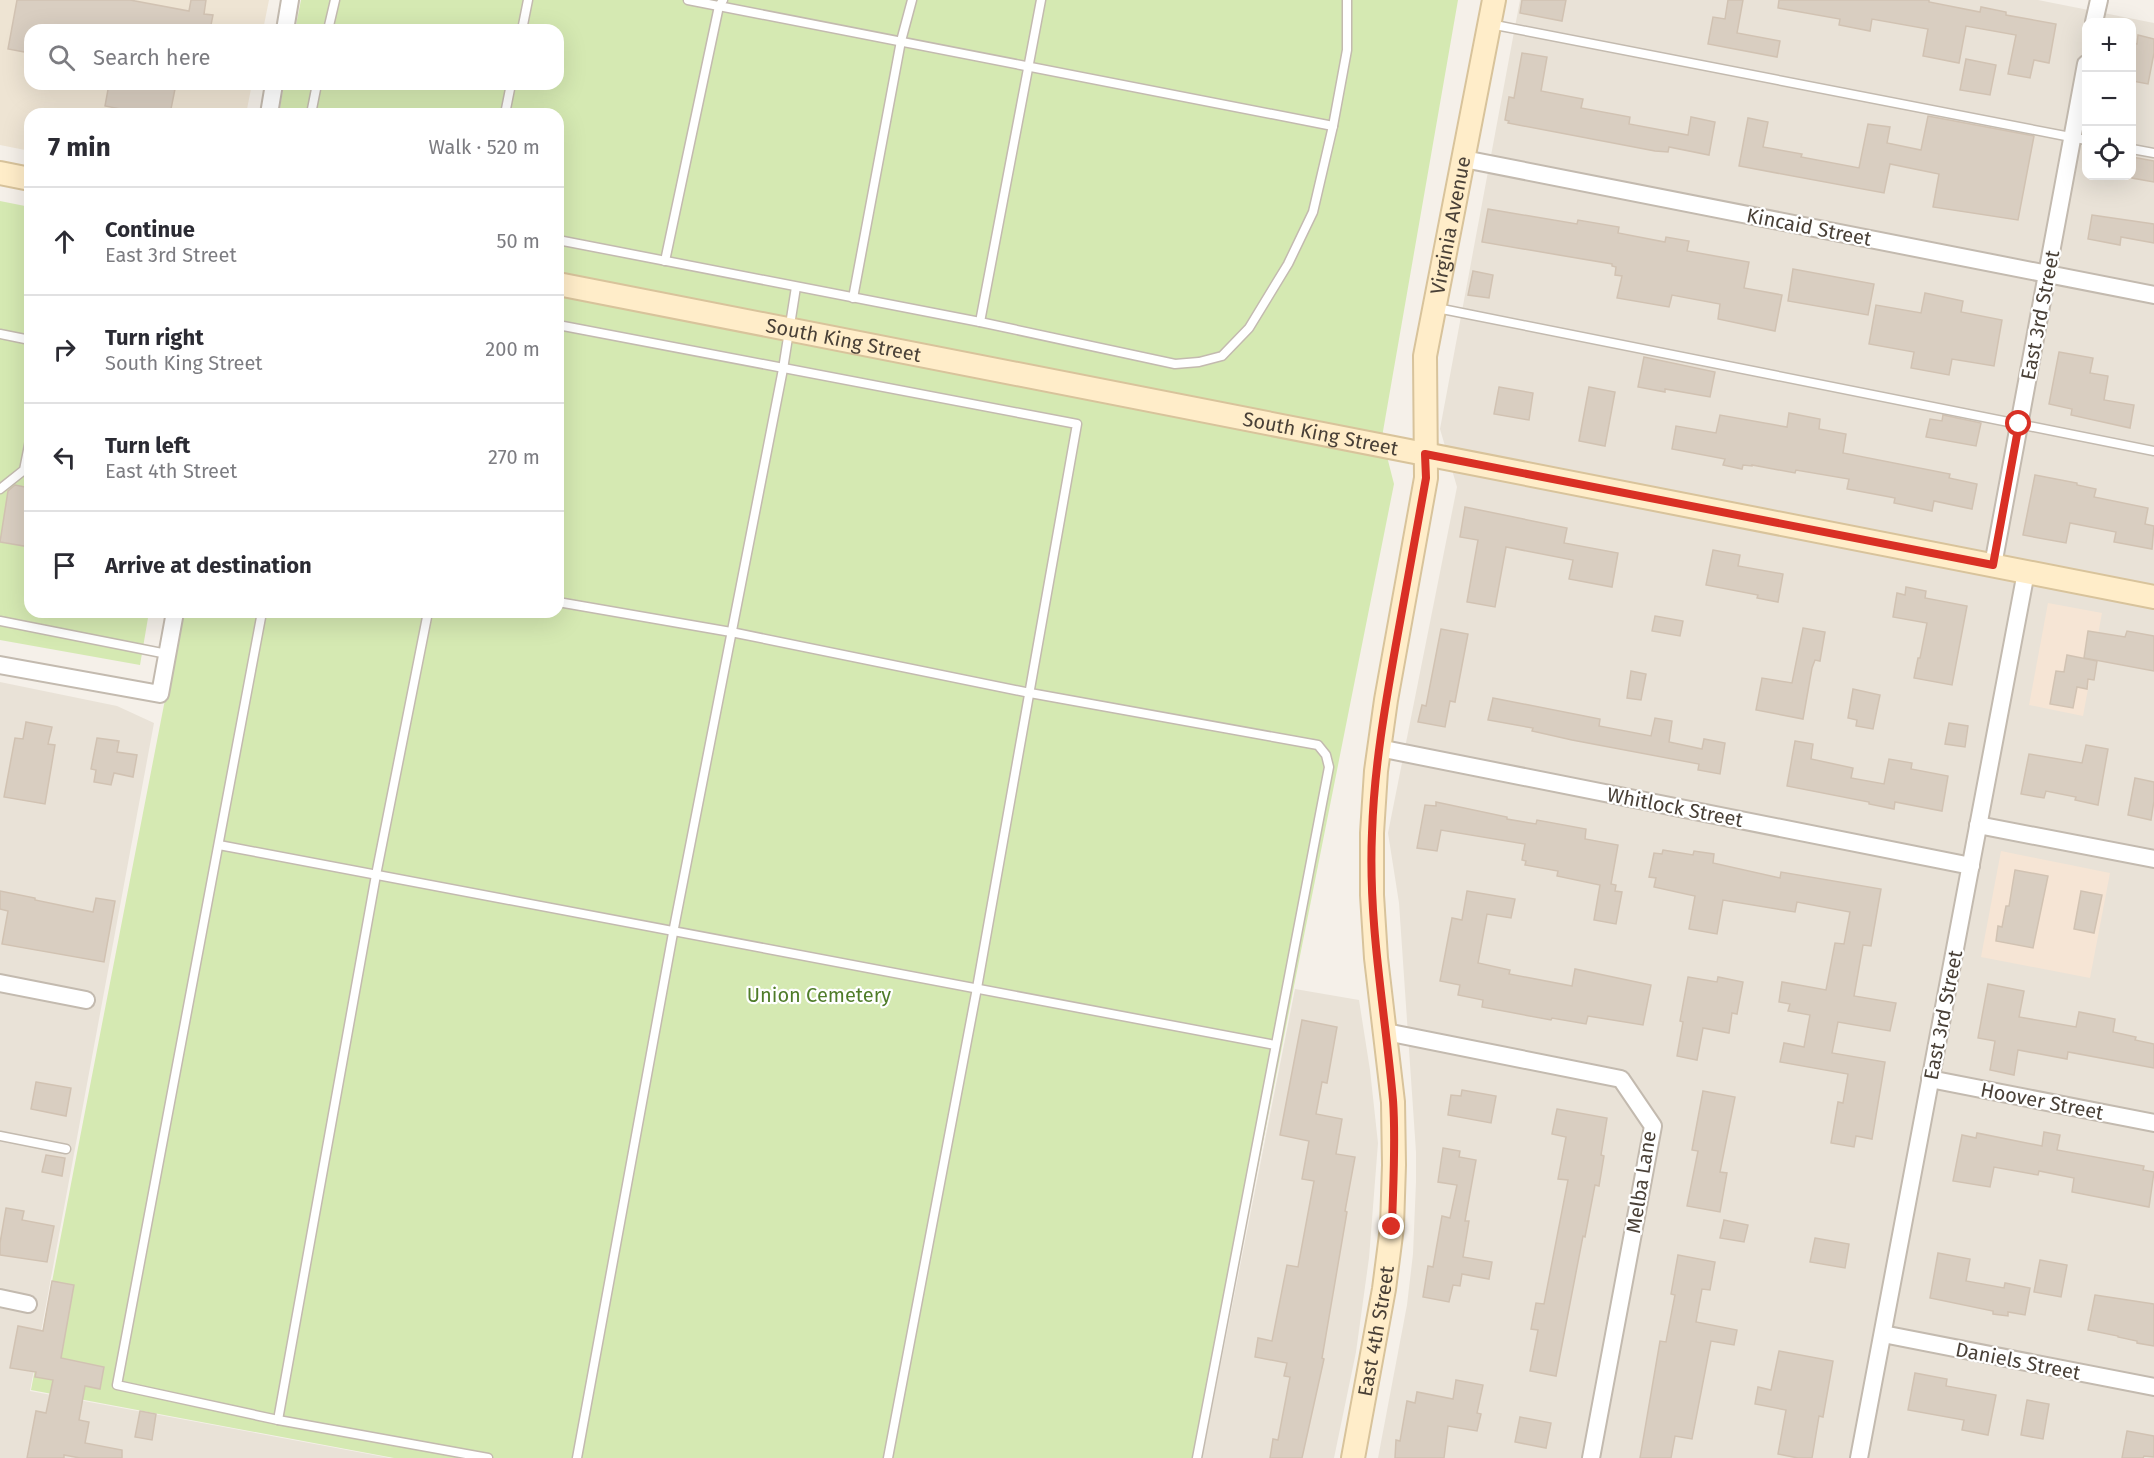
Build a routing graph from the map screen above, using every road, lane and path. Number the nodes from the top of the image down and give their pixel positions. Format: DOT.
graph roads {
  1 [pos="290,0"];
  2 [pos="335,0"];
  3 [pos="528,0"];
  4 [pos="688,0"];
  5 [pos="912,0"];
  6 [pos="1041,0"];
  7 [pos="1347,0"];
  8 [pos="1494,0"];
  9 [pos="2099,0"];
  10 [pos="720,2"];
  11 [pos="2095,18"];
  12 [pos="286,24"];
  13 [pos="329,24"];
  14 [pos="523,24"];
  15 [pos="1490,24"];
  16 [pos="901,41"];
  17 [pos="1027,65"];
  18 [pos="2085,72"];
  19 [pos="273,90"];
  20 [pos="316,90"];
  21 [pos="510,90"];
  22 [pos="270,108"];
  23 [pos="312,108"];
  24 [pos="506,108"];
  25 [pos="1333,126"];
  26 [pos="2080,139"];
  27 [pos="2136,150"];
  28 [pos="2154,153"];
  29 [pos="1464,159"];
  30 [pos="0,173"];
  31 [pos="24,178"];
  32 [pos="564,241"];
  33 [pos="665,261"];
  34 [pos="2047,274"];
  35 [pos="564,285"];
  36 [pos="796,287"];
  37 [pos="2154,295"];
  38 [pos="853,298"];
  39 [pos="1435,308"];
  40 [pos="980,322"];
  41 [pos="564,326"];
  42 [pos="790,329"];
  43 [pos="0,334"];
  44 [pos="24,339"];
  45 [pos="783,369"];
  46 [pos="2019,424"];
  47 [pos="2154,451"];
  48 [pos="1425,454"];
  49 [pos="24,470"];
  50 [pos="0,489"];
  51 [pos="1993,565"];
  52 [pos="2026,572"];
  53 [pos="2154,597"];
  54 [pos="564,603"];
  55 [pos="174,618"];
  56 [pos="261,618"];
  57 [pos="427,618"];
  58 [pos="0,621"];
  59 [pos="731,632"];
  60 [pos="167,654"];
  61 [pos="0,665"];
  62 [pos="1030,693"];
  63 [pos="1379,748"];
  64 [pos="1978,825"];
  65 [pos="219,845"];
  66 [pos="2154,859"];
  67 [pos="1971,866"];
  68 [pos="376,875"];
  69 [pos="673,933"];
  70 [pos="0,983"];
  71 [pos="977,987"];
  72 [pos="86,1000"];
  73 [pos="1386,1032"];
  74 [pos="1275,1045"];
  75 [pos="1930,1079"];
  76 [pos="2154,1124"];
  77 [pos="0,1136"];
  78 [pos="66,1149"];
  79 [pos="0,1298"];
  80 [pos="28,1304"];
  81 [pos="1883,1334"];
  82 [pos="2154,1387"];
  83 [pos="278,1420"];
  84 [pos="488,1458"];
  85 [pos="577,1458"];
  86 [pos="888,1458"];
  87 [pos="1197,1458"];
  88 [pos="1353,1458"];
  89 [pos="1591,1458"];
  90 [pos="1859,1458"];
  1 -- 12 [label="street"];
  2 -- 13 [label="lane"];
  3 -- 14 [label="lane"];
  4 -- 10 [label="lane"];
  5 -- 16 [label="lane"];
  6 -- 17 [label="lane"];
  7 -- 25 [label="lane"];
  8 -- 15 [label="street, Virginia Avenue"];
  9 -- 11 [label="street"];
  10 -- 16 [label="lane"];
  10 -- 33 [label="lane"];
  15 -- 26 [label="lane"];
  15 -- 29 [label="street, Virginia Avenue"];
  16 -- 17 [label="lane"];
  16 -- 38 [label="lane"];
  17 -- 25 [label="lane"];
  17 -- 40 [label="lane"];
  18 -- 26 [label="street, East 3rd Street"];
  19 -- 22 [label="street"];
  20 -- 23 [label="lane"];
  21 -- 24 [label="lane"];
  25 -- 40 [label="lane"];
  26 -- 34 [label="street, East 3rd Street"];
  27 -- 28 [label="lane"];
  29 -- 34 [label="street, Kincaid Street"];
  29 -- 39 [label="street, Virginia Avenue"];
  30 -- 31 [label="street"];
  32 -- 33 [label="lane"];
  33 -- 36 [label="lane"];
  34 -- 37 [label="street, Kincaid Street"];
  34 -- 46 [label="street, East 3rd Street"];
  35 -- 42 [label="street, South King Street"];
  36 -- 38 [label="lane"];
  36 -- 42 [label="lane"];
  38 -- 40 [label="lane"];
  39 -- 46 [label="lane"];
  39 -- 48 [label="street, Virginia Avenue"];
  41 -- 45 [label="lane"];
  42 -- 45 [label="lane"];
  42 -- 48 [label="street, South King Street"];
  43 -- 44 [label="lane"];
  45 -- 59 [label="lane"];
  45 -- 62 [label="lane"];
  46 -- 47 [label="lane"];
  46 -- 51 [label="street, East 3rd Street"];
  48 -- 51 [label="street, South King Street"];
  48 -- 63 [label="street, East 4th Street"];
  49 -- 50 [label="lane"];
  51 -- 52 [label="street, South King Street"];
  52 -- 53 [label="street, South King Street"];
  52 -- 64 [label="street, East 3rd Street"];
  54 -- 59 [label="lane"];
  55 -- 60 [label="street"];
  56 -- 65 [label="lane"];
  57 -- 68 [label="lane"];
  58 -- 60 [label="lane"];
  59 -- 62 [label="lane"];
  59 -- 69 [label="lane"];
  60 -- 61 [label="street"];
  62 -- 71 [label="lane"];
  62 -- 74 [label="lane"];
  63 -- 67 [label="street, Whitlock Street"];
  63 -- 73 [label="street, East 4th Street"];
  64 -- 66 [label="street"];
  64 -- 67 [label="street, East 3rd Street"];
  65 -- 68 [label="lane"];
  65 -- 83 [label="lane"];
  67 -- 75 [label="street, East 3rd Street"];
  68 -- 69 [label="lane"];
  68 -- 83 [label="lane"];
  69 -- 71 [label="lane"];
  69 -- 85 [label="lane"];
  70 -- 72 [label="street"];
  71 -- 74 [label="lane"];
  71 -- 86 [label="lane"];
  73 -- 88 [label="street, East 4th Street"];
  73 -- 89 [label="street, Melba Lane"];
  74 -- 87 [label="lane"];
  75 -- 76 [label="street, Hoover Street"];
  75 -- 81 [label="street, East 3rd Street"];
  77 -- 78 [label="lane"];
  79 -- 80 [label="street"];
  81 -- 82 [label="street, Daniels Street"];
  81 -- 90 [label="street, East 3rd Street"];
  83 -- 84 [label="lane"];
}
